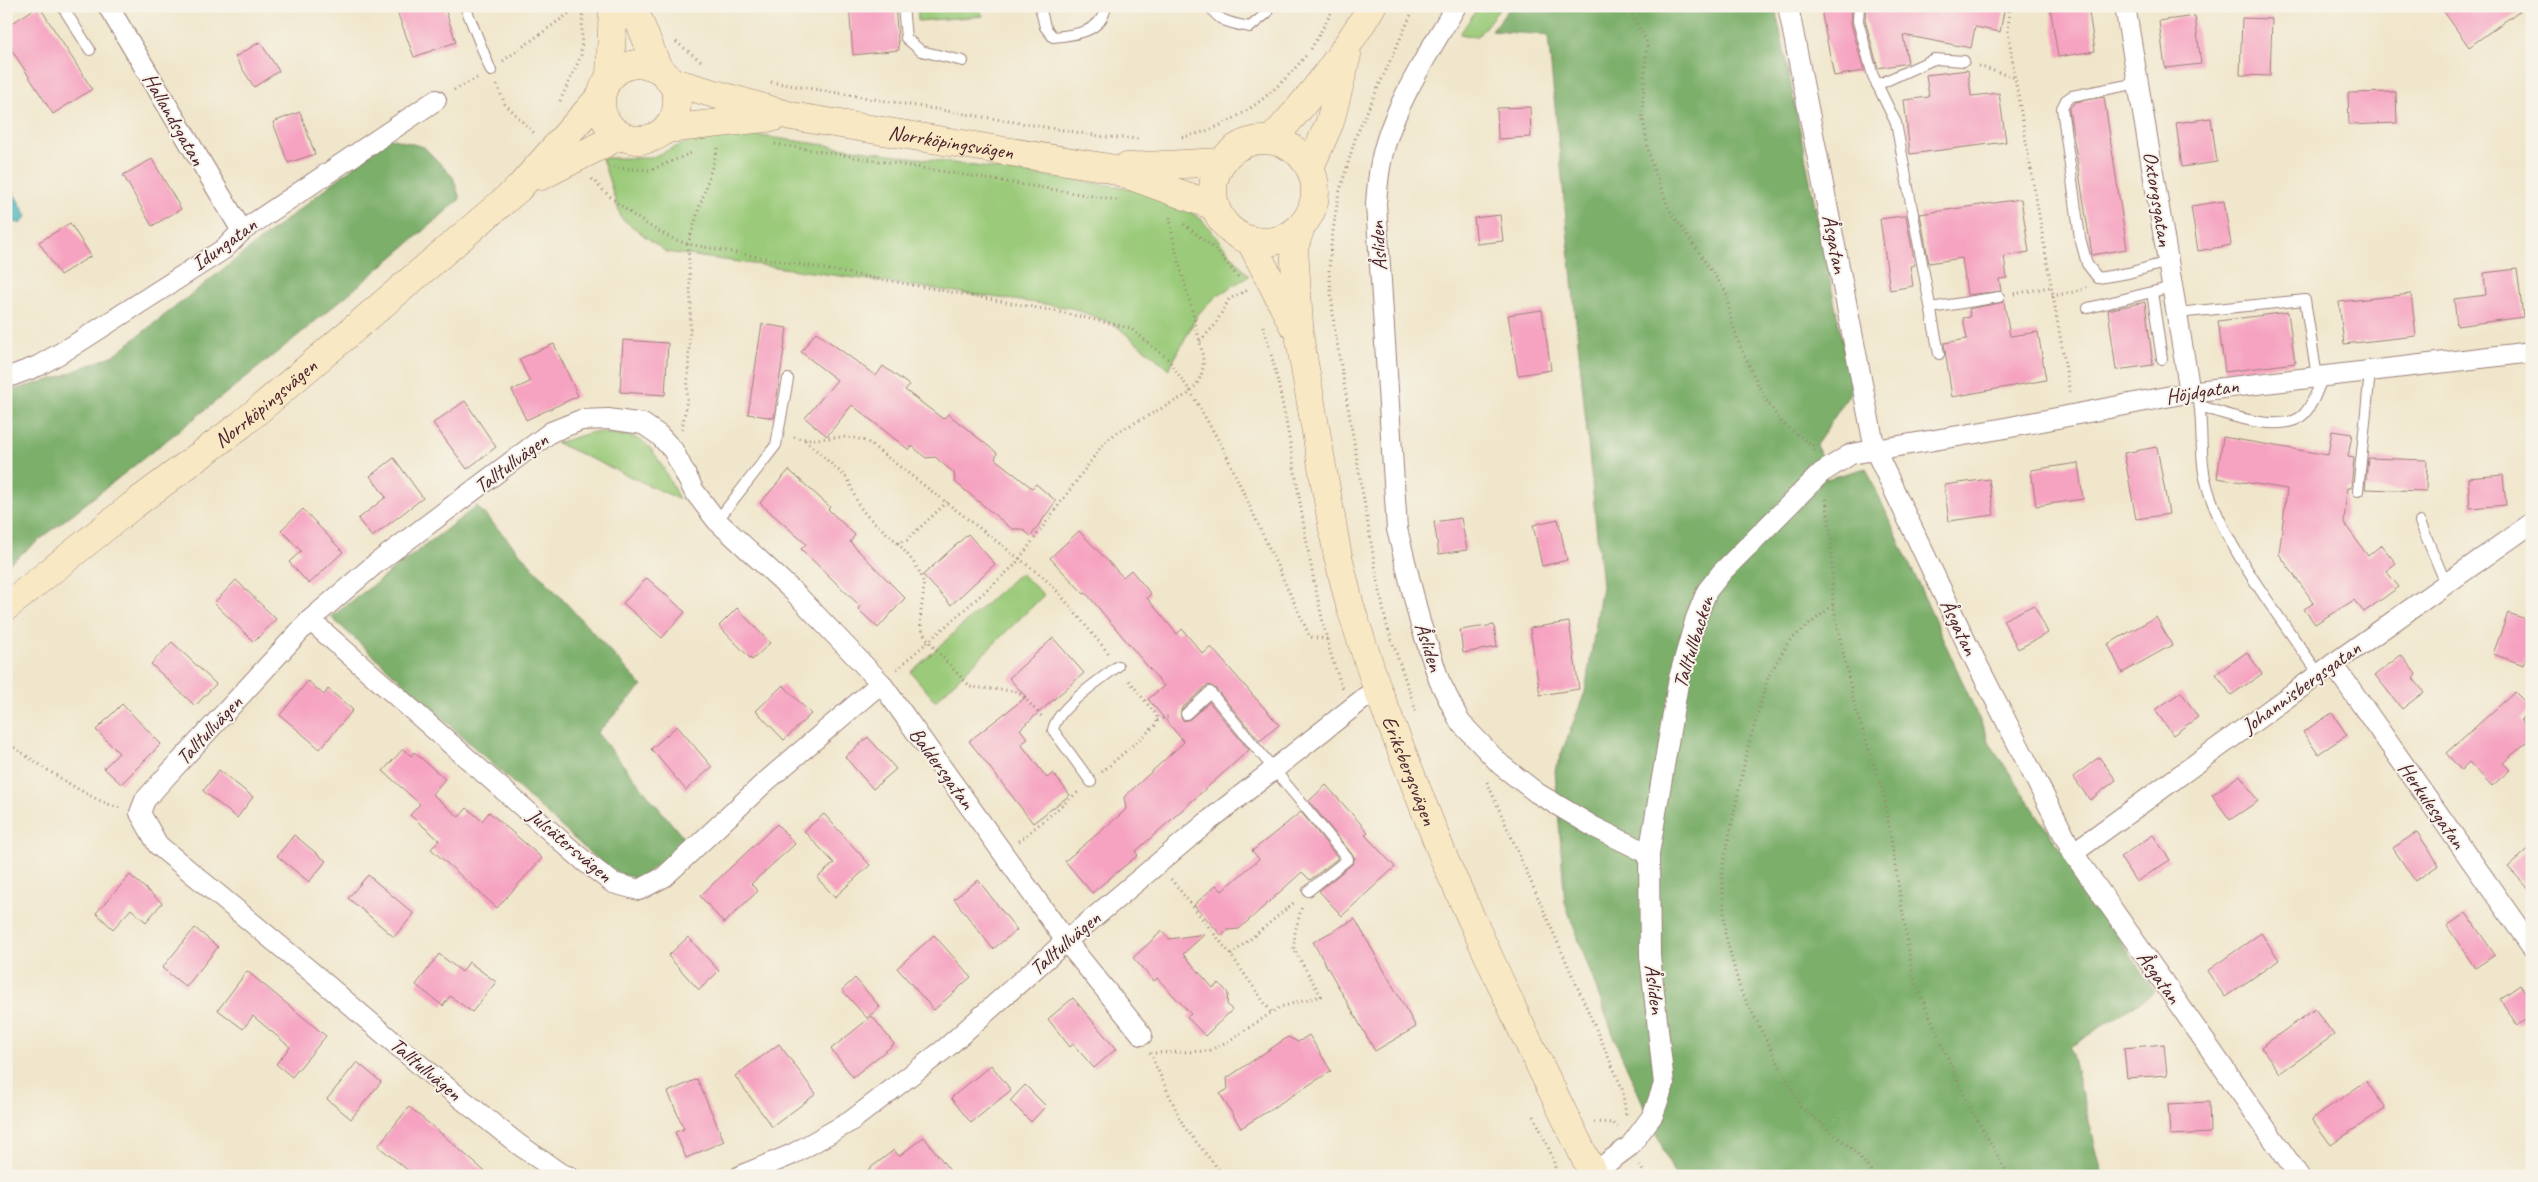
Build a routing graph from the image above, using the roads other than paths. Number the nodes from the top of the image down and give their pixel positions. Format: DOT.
graph roads {
  1 [pos="62,6"];
  2 [pos="108,6"];
  3 [pos="465,6"];
  4 [pos="613,6"];
  5 [pos="633,6"];
  6 [pos="903,6"];
  7 [pos="1040,6"];
  8 [pos="1106,6"];
  9 [pos="1210,6"];
  10 [pos="1268,6"];
  11 [pos="1372,6"];
  12 [pos="1456,6"];
  13 [pos="1788,6"];
  14 [pos="1859,6"];
  15 [pos="2126,6"];
  16 [pos="1349,46"];
  17 [pos="90,50"];
  18 [pos="963,61"];
  19 [pos="1964,61"];
  20 [pos="491,71"];
  21 [pos="664,74"];
  22 [pos="2138,84"];
  23 [pos="1877,85"];
  24 [pos="605,87"];
  25 [pos="436,100"];
  26 [pos="791,116"];
  27 [pos="667,129"];
  28 [pos="620,135"];
  29 [pos="1271,140"];
  30 [pos="1222,162"];
  31 [pos="1310,167"];
  32 [pos="1109,168"];
  33 [pos="518,189"];
  34 [pos="1214,206"];
  35 [pos="1301,226"];
  36 [pos="242,231"];
  37 [pos="1250,240"];
  38 [pos="2168,262"];
  39 [pos="2172,287"];
  40 [pos="2152,292"];
  41 [pos="1999,298"];
  42 [pos="1931,308"];
  43 [pos="2088,308"];
  44 [pos="2177,314"];
  45 [pos="1300,340"];
  46 [pos="2532,352"];
  47 [pos="1939,354"];
  48 [pos="2162,359"];
  49 [pos="2370,372"];
  50 [pos="2320,377"];
  51 [pos="6,378"];
  52 [pos="788,379"];
  53 [pos="2196,396"];
  54 [pos="1875,450"];
  55 [pos="2358,492"];
  56 [pos="717,521"];
  57 [pos="2420,522"];
  58 [pos="2532,523"];
  59 [pos="2446,584"];
  60 [pos="6,607"];
  61 [pos="310,620"];
  62 [pos="1118,666"];
  63 [pos="2326,669"];
  64 [pos="881,683"];
  65 [pos="1377,688"];
  66 [pos="1186,714"];
  67 [pos="1274,768"];
  68 [pos="1090,782"];
  69 [pos="2073,853"];
  70 [pos="1649,854"];
  71 [pos="1308,891"];
  72 [pos="2529,935"];
  73 [pos="1066,941"];
  74 [pos="1146,1044"];
  75 [pos="1592,1175"];
  76 [pos="568,1176"];
  77 [pos="740,1176"];
  78 [pos="2299,1176"];
  1 -- 17 [label="lane"];
  2 -- 36 [label="street, Hallandsgatan"];
  3 -- 20 [label="lane"];
  4 -- 24 [label="main road"];
  5 -- 21 [label="main road"];
  6 -- 18 [label="lane"];
  7 -- 8 [label="lane"];
  9 -- 10 [label="lane"];
  11 -- 16 [label="main road"];
  12 -- 70 [label="street, Åsliden"];
  13 -- 54 [label="street, Åsgatan"];
  14 -- 23 [label="lane"];
  15 -- 22 [label="street, Oxtorgsgatan"];
  16 -- 29 [label="main road"];
  16 -- 31 [label="main road"];
  19 -- 23 [label="lane"];
  21 -- 24 [label="main road"];
  21 -- 26 [label="main road, Norrköpingsvägen"];
  21 -- 27 [label="main road"];
  22 -- 38 [label="street, Oxtorgsgatan"];
  22 -- 38 [label="lane"];
  23 -- 42 [label="lane"];
  24 -- 28 [label="main road"];
  24 -- 33 [label="main road, Norrköpingsvägen"];
  25 -- 36 [label="street, Idungatan"];
  26 -- 27 [label="main road, Norrköpingsvägen"];
  26 -- 32 [label="main road, Norrköpingsvägen"];
  27 -- 28 [label="main road"];
  28 -- 33 [label="main road, Norrköpingsvägen"];
  29 -- 30 [label="main road"];
  29 -- 31 [label="main road"];
  30 -- 32 [label="main road, Norrköpingsvägen"];
  30 -- 34 [label="main road"];
  31 -- 35 [label="main road"];
  32 -- 34 [label="main road, Norrköpingsvägen"];
  33 -- 60 [label="main road, Norrköpingsvägen"];
  34 -- 37 [label="main road"];
  35 -- 37 [label="main road"];
  35 -- 45 [label="main road, Eriksbergsvägen"];
  36 -- 51 [label="street, Idungatan"];
  37 -- 45 [label="main road, Eriksbergsvägen"];
  38 -- 39 [label="street, Oxtorgsgatan"];
  39 -- 40 [label="lane"];
  39 -- 44 [label="street, Oxtorgsgatan"];
  40 -- 43 [label="lane"];
  40 -- 48 [label="lane"];
  41 -- 42 [label="lane"];
  42 -- 47 [label="lane"];
  44 -- 50 [label="lane"];
  44 -- 53 [label="street, Oxtorgsgatan"];
  45 -- 65 [label="main road, Eriksbergsvägen"];
  46 -- 49 [label="street, Höjdgatan"];
  49 -- 50 [label="street, Höjdgatan"];
  49 -- 55 [label="lane"];
  50 -- 53 [label="street, Höjdgatan"];
  50 -- 53 [label="lane"];
  52 -- 56 [label="lane"];
  53 -- 54 [label="street, Höjdgatan"];
  53 -- 63 [label="lane"];
  54 -- 69 [label="street, Åsgatan"];
  54 -- 70 [label="street, Talltullbacken"];
  56 -- 61 [label="street, Talltullvägen"];
  56 -- 64 [label="street, Baldersgatan"];
  57 -- 59 [label="lane"];
  58 -- 59 [label="street, Johannisbergsgatan"];
  59 -- 63 [label="street, Johannisbergsgatan"];
  61 -- 64 [label="street, Julsätersvägen"];
  61 -- 76 [label="street, Talltullvägen"];
  62 -- 68 [label="lane"];
  63 -- 69 [label="street, Johannisbergsgatan"];
  63 -- 72 [label="street, Herkulesgatan"];
  64 -- 73 [label="street, Baldersgatan"];
  65 -- 67 [label="street, Talltullvägen"];
  65 -- 75 [label="main road, Eriksbergsvägen"];
  66 -- 67 [label="lane"];
  67 -- 71 [label="lane"];
  67 -- 73 [label="street, Talltullvägen"];
  69 -- 78 [label="street, Åsgatan"];
  70 -- 75 [label="street, Åsliden"];
  73 -- 74 [label="street, Baldersgatan"];
  73 -- 77 [label="street, Talltullvägen"];
}
